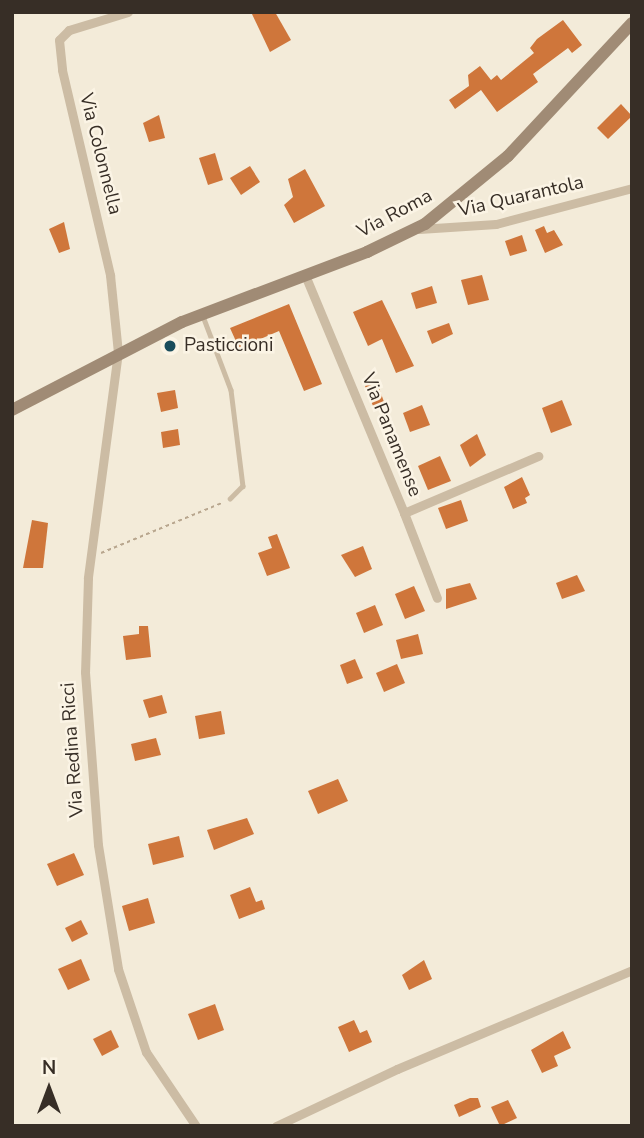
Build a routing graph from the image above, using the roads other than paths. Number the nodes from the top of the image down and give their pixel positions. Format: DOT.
graph roads {
  1 [pos="128,12"];
  2 [pos="632,23"];
  3 [pos="632,188"];
  4 [pos="417,229"];
  5 [pos="305,275"];
  6 [pos="202,313"];
  7 [pos="118,352"];
  8 [pos="12,410"];
  9 [pos="538,456"];
  10 [pos="230,499"];
  11 [pos="404,513"];
  12 [pos="437,598"];
  13 [pos="632,970"];
  14 [pos="195,1126"];
  15 [pos="276,1126"];
  1 -- 7 [label="street, Via Colonnella"];
  2 -- 4 [label="main road, Via Roma"];
  3 -- 4 [label="street, Via Quarantola"];
  4 -- 5 [label="main road, Via Roma"];
  5 -- 6 [label="main road, Via Roma"];
  5 -- 11 [label="street, Via Panamense"];
  6 -- 7 [label="main road, Via Roma"];
  6 -- 10 [label="lane"];
  7 -- 8 [label="main road, Via Roma"];
  7 -- 14 [label="street, Via Redina Ricci"];
  9 -- 11 [label="street, Via Panamense"];
  11 -- 12 [label="street"];
  13 -- 15 [label="street"];
}
